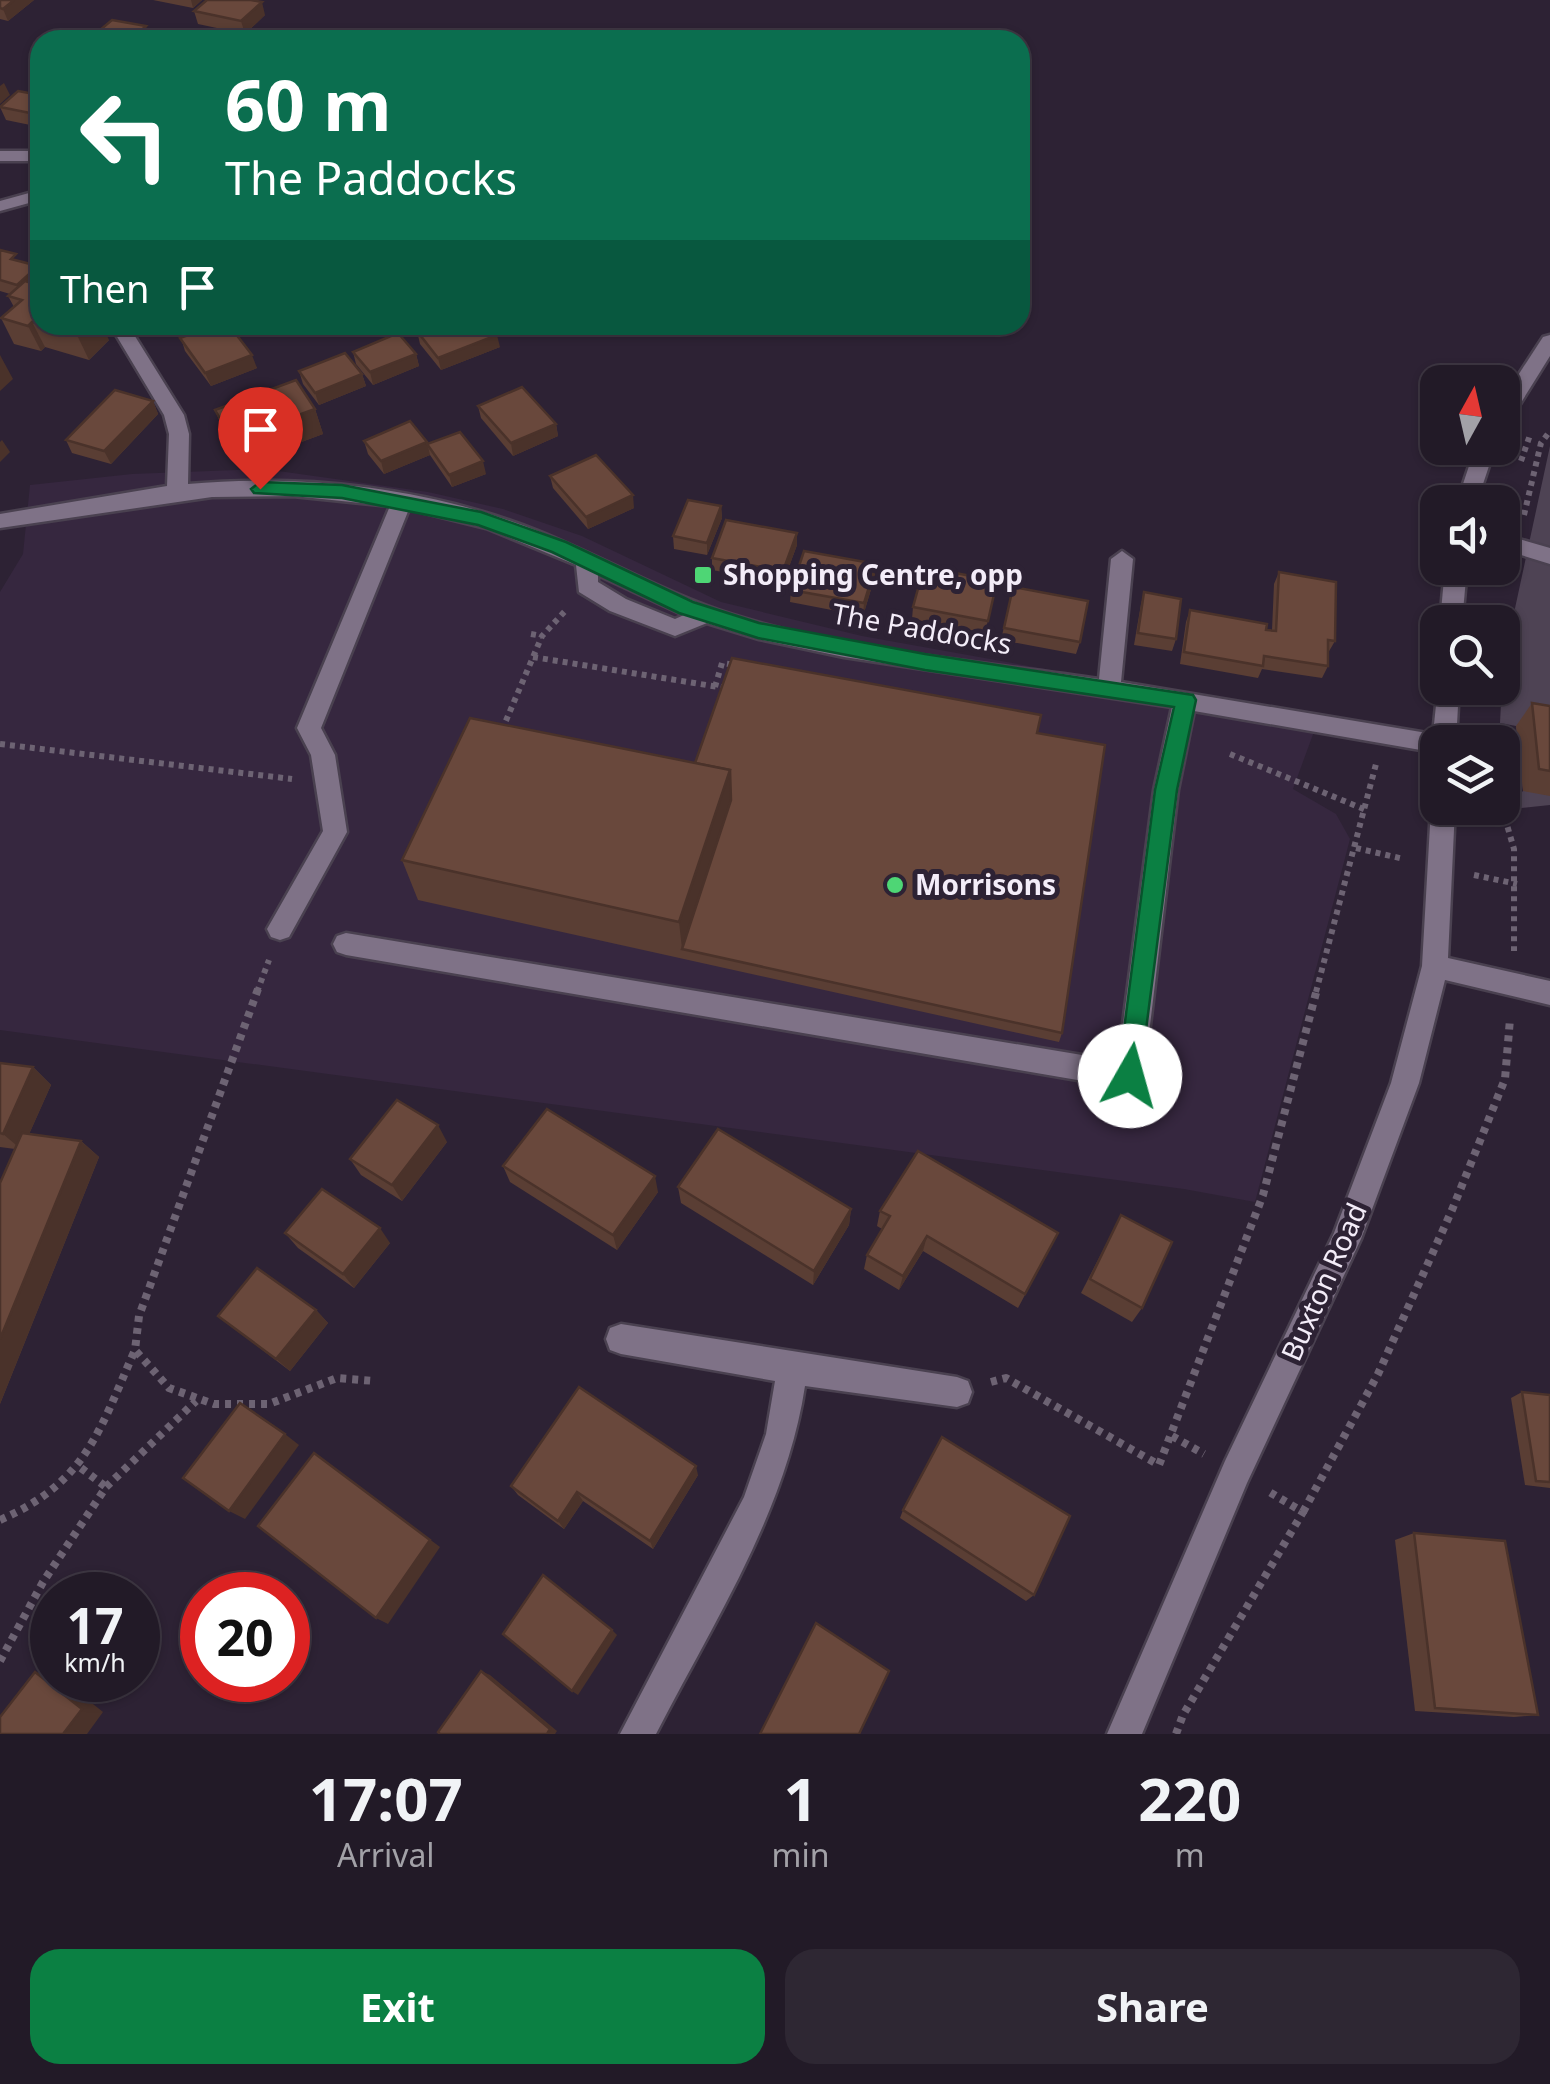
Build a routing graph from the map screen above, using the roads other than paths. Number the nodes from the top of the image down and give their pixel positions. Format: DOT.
graph roads {
  1 [pos="0,156"];
  2 [pos="30,156"];
  3 [pos="30,196"];
  4 [pos="0,206"];
  5 [pos="125,335"];
  6 [pos="1550,341"];
  7 [pos="1520,389"];
  8 [pos="178,492"];
  9 [pos="403,501"];
  10 [pos="0,520"];
  11 [pos="1520,546"];
  12 [pos="1550,556"];
  13 [pos="1122,559"];
  14 [pos="587,562"];
  15 [pos="707,614"];
  16 [pos="1110,689"];
  17 [pos="1186,700"];
  18 [pos="1420,740"];
  19 [pos="1443,825"];
  20 [pos="280,929"];
  21 [pos="346,944"];
  22 [pos="1434,966"];
  23 [pos="1550,993"];
  24 [pos="621,1339"];
  25 [pos="792,1368"];
  26 [pos="956,1392"];
  27 [pos="637,1734"];
  28 [pos="1124,1734"];
  1 -- 2 [label="street"];
  3 -- 4 [label="street"];
  5 -- 8 [label="street"];
  6 -- 7 [label="street"];
  8 -- 9 [label="street, The Paddocks"];
  8 -- 10 [label="street, The Paddocks"];
  9 -- 14 [label="street, The Paddocks"];
  9 -- 20 [label="street"];
  11 -- 12 [label="street"];
  13 -- 16 [label="street"];
  14 -- 15 [label="street, The Paddocks"];
  14 -- 15 [label="street"];
  15 -- 16 [label="street, The Paddocks"];
  16 -- 17 [label="street, The Paddocks"];
  17 -- 18 [label="street, The Paddocks"];
  17 -- 21 [label="street"];
  19 -- 22 [label="street, Buxton Road"];
  22 -- 23 [label="street"];
  22 -- 28 [label="street, Buxton Road"];
  24 -- 25 [label="street"];
  25 -- 26 [label="street"];
  25 -- 27 [label="street"];
}
